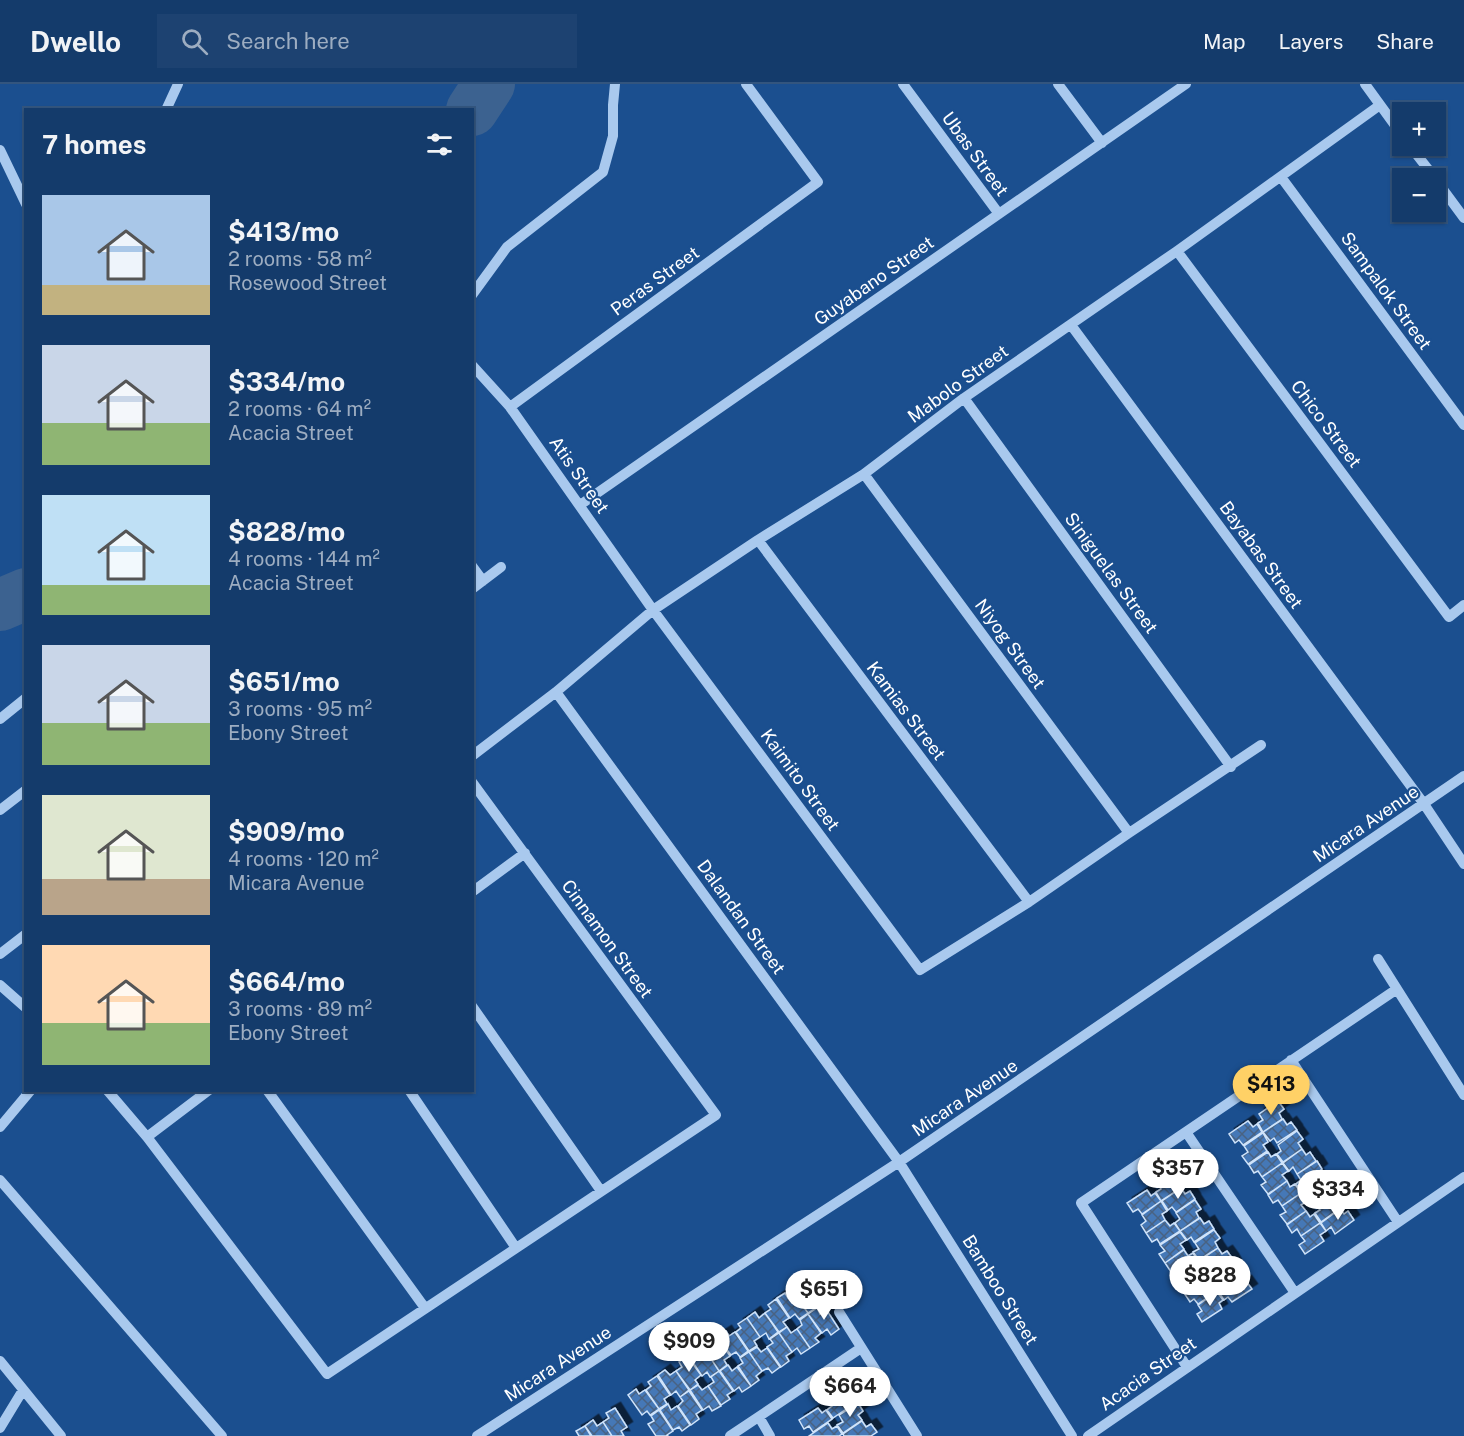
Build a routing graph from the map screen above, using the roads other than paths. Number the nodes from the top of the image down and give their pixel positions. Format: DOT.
graph roads {
  1 [pos="178,84"];
  2 [pos="615,84"];
  3 [pos="746,84"];
  4 [pos="903,84"];
  5 [pos="1058,84"];
  6 [pos="1186,84"];
  7 [pos="1365,84"];
  8 [pos="1380,105"];
  9 [pos="167,108"];
  10 [pos="1392,121"];
  11 [pos="1102,143"];
  12 [pos="0,150"];
  13 [pos="1418,156"];
  14 [pos="1427,168"];
  15 [pos="1281,177"];
  16 [pos="1446,194"];
  17 [pos="24,200"];
  18 [pos="999,214"];
  19 [pos="1464,218"];
  20 [pos="1177,251"];
  21 [pos="474,292"];
  22 [pos="1071,325"];
  23 [pos="474,367"];
  24 [pos="964,398"];
  25 [pos="510,407"];
  26 [pos="1464,425"];
  27 [pos="864,474"];
  28 [pos="580,505"];
  29 [pos="758,540"];
  30 [pos="501,567"];
  31 [pos="474,569"];
  32 [pos="483,581"];
  33 [pos="474,588"];
  34 [pos="1464,605"];
  35 [pos="653,610"];
  36 [pos="556,692"];
  37 [pos="24,700"];
  38 [pos="0,719"];
  39 [pos="1261,745"];
  40 [pos="474,754"];
  41 [pos="1231,767"];
  42 [pos="1464,776"];
  43 [pos="474,785"];
  44 [pos="24,792"];
  45 [pos="1424,804"];
  46 [pos="0,810"];
  47 [pos="1129,833"];
  48 [pos="525,853"];
  49 [pos="1464,864"];
  50 [pos="474,891"];
  51 [pos="1029,902"];
  52 [pos="24,936"];
  53 [pos="0,954"];
  54 [pos="1378,959"];
  55 [pos="0,985"];
  56 [pos="1396,989"];
  57 [pos="24,1006"];
  58 [pos="474,1009"];
  59 [pos="1291,1060"];
  60 [pos="29,1092"];
  61 [pos="109,1092"];
  62 [pos="206,1092"];
  63 [pos="268,1092"];
  64 [pos="410,1092"];
  65 [pos="1464,1095"];
  66 [pos="0,1127"];
  67 [pos="1186,1132"];
  68 [pos="147,1137"];
  69 [pos="899,1162"];
  70 [pos="1464,1177"];
  71 [pos="0,1180"];
  72 [pos="601,1191"];
  73 [pos="1398,1222"];
  74 [pos="516,1248"];
  75 [pos="1295,1293"];
  76 [pos="425,1308"];
  77 [pos="838,1312"];
  78 [pos="861,1348"];
  79 [pos="0,1361"];
  80 [pos="1187,1367"];
  81 [pos="23,1390"];
  82 [pos="759,1417"];
  83 [pos="0,1428"];
  84 [pos="61,1436"];
  85 [pos="222,1436"];
  86 [pos="477,1436"];
  87 [pos="730,1436"];
  88 [pos="770,1436"];
  89 [pos="917,1436"];
  90 [pos="1072,1436"];
  91 [pos="1088,1436"];
  1 -- 9 [label="street"];
  2 -- 21 [label="street"];
  3 -- 25 [label="street, Peras Street"];
  4 -- 18 [label="street, Ubas Street"];
  5 -- 11 [label="street"];
  6 -- 11 [label="street, Guyabano Street"];
  7 -- 8 [label="street"];
  8 -- 10 [label="street"];
  8 -- 15 [label="street, Mabolo Street"];
  11 -- 18 [label="street, Guyabano Street"];
  12 -- 17 [label="street"];
  13 -- 14 [label="street"];
  15 -- 20 [label="street, Mabolo Street"];
  15 -- 26 [label="street, Sampalok Street"];
  16 -- 19 [label="street"];
  18 -- 28 [label="street, Guyabano Street"];
  20 -- 22 [label="street, Mabolo Street"];
  20 -- 34 [label="street, Chico Street"];
  22 -- 24 [label="street, Mabolo Street"];
  22 -- 45 [label="street, Bayabas Street"];
  23 -- 25 [label="street, Atis Street"];
  24 -- 27 [label="street, Mabolo Street"];
  24 -- 41 [label="street, Siniguelas Street"];
  25 -- 28 [label="street, Atis Street"];
  27 -- 29 [label="street, Mabolo Street"];
  27 -- 47 [label="street, Niyog Street"];
  28 -- 35 [label="street, Atis Street"];
  29 -- 35 [label="street, Mabolo Street"];
  29 -- 51 [label="street, Kamias Street"];
  30 -- 32 [label="street"];
  31 -- 32 [label="street"];
  32 -- 33 [label="street"];
  35 -- 36 [label="street, Mabolo Street"];
  35 -- 51 [label="street, Kaimito Street"];
  36 -- 40 [label="street, Mabolo Street"];
  36 -- 69 [label="street, Dalandan Street"];
  37 -- 38 [label="street"];
  39 -- 41 [label="street"];
  41 -- 47 [label="street"];
  42 -- 45 [label="street, Micara Avenue"];
  43 -- 48 [label="street, Cinnamon Street"];
  44 -- 46 [label="street"];
  45 -- 49 [label="street, Bayabas Street"];
  45 -- 69 [label="street, Micara Avenue"];
  47 -- 51 [label="street"];
  48 -- 50 [label="street"];
  48 -- 72 [label="street, Cinnamon Street"];
  52 -- 53 [label="street"];
  54 -- 56 [label="street"];
  55 -- 57 [label="street"];
  56 -- 59 [label="street"];
  56 -- 65 [label="street"];
  58 -- 72 [label="street"];
  59 -- 67 [label="street"];
  59 -- 73 [label="street"];
  60 -- 66 [label="street"];
  61 -- 68 [label="street"];
  62 -- 68 [label="street"];
  63 -- 76 [label="street"];
  64 -- 74 [label="street"];
  67 -- 75 [label="street"];
  67 -- 80 [label="street"];
  68 -- 76 [label="street"];
  69 -- 86 [label="street, Micara Avenue"];
  69 -- 90 [label="street, Bamboo Street"];
  70 -- 73 [label="street, Acacia Street"];
  71 -- 85 [label="street"];
  72 -- 74 [label="street"];
  73 -- 75 [label="street, Acacia Street"];
  74 -- 76 [label="street"];
  75 -- 80 [label="street, Acacia Street"];
  77 -- 78 [label="street"];
  78 -- 82 [label="street"];
  78 -- 89 [label="street"];
  79 -- 81 [label="street"];
  80 -- 91 [label="street, Acacia Street"];
  81 -- 83 [label="street"];
  81 -- 84 [label="street"];
  82 -- 87 [label="street"];
  82 -- 88 [label="street"];
}
